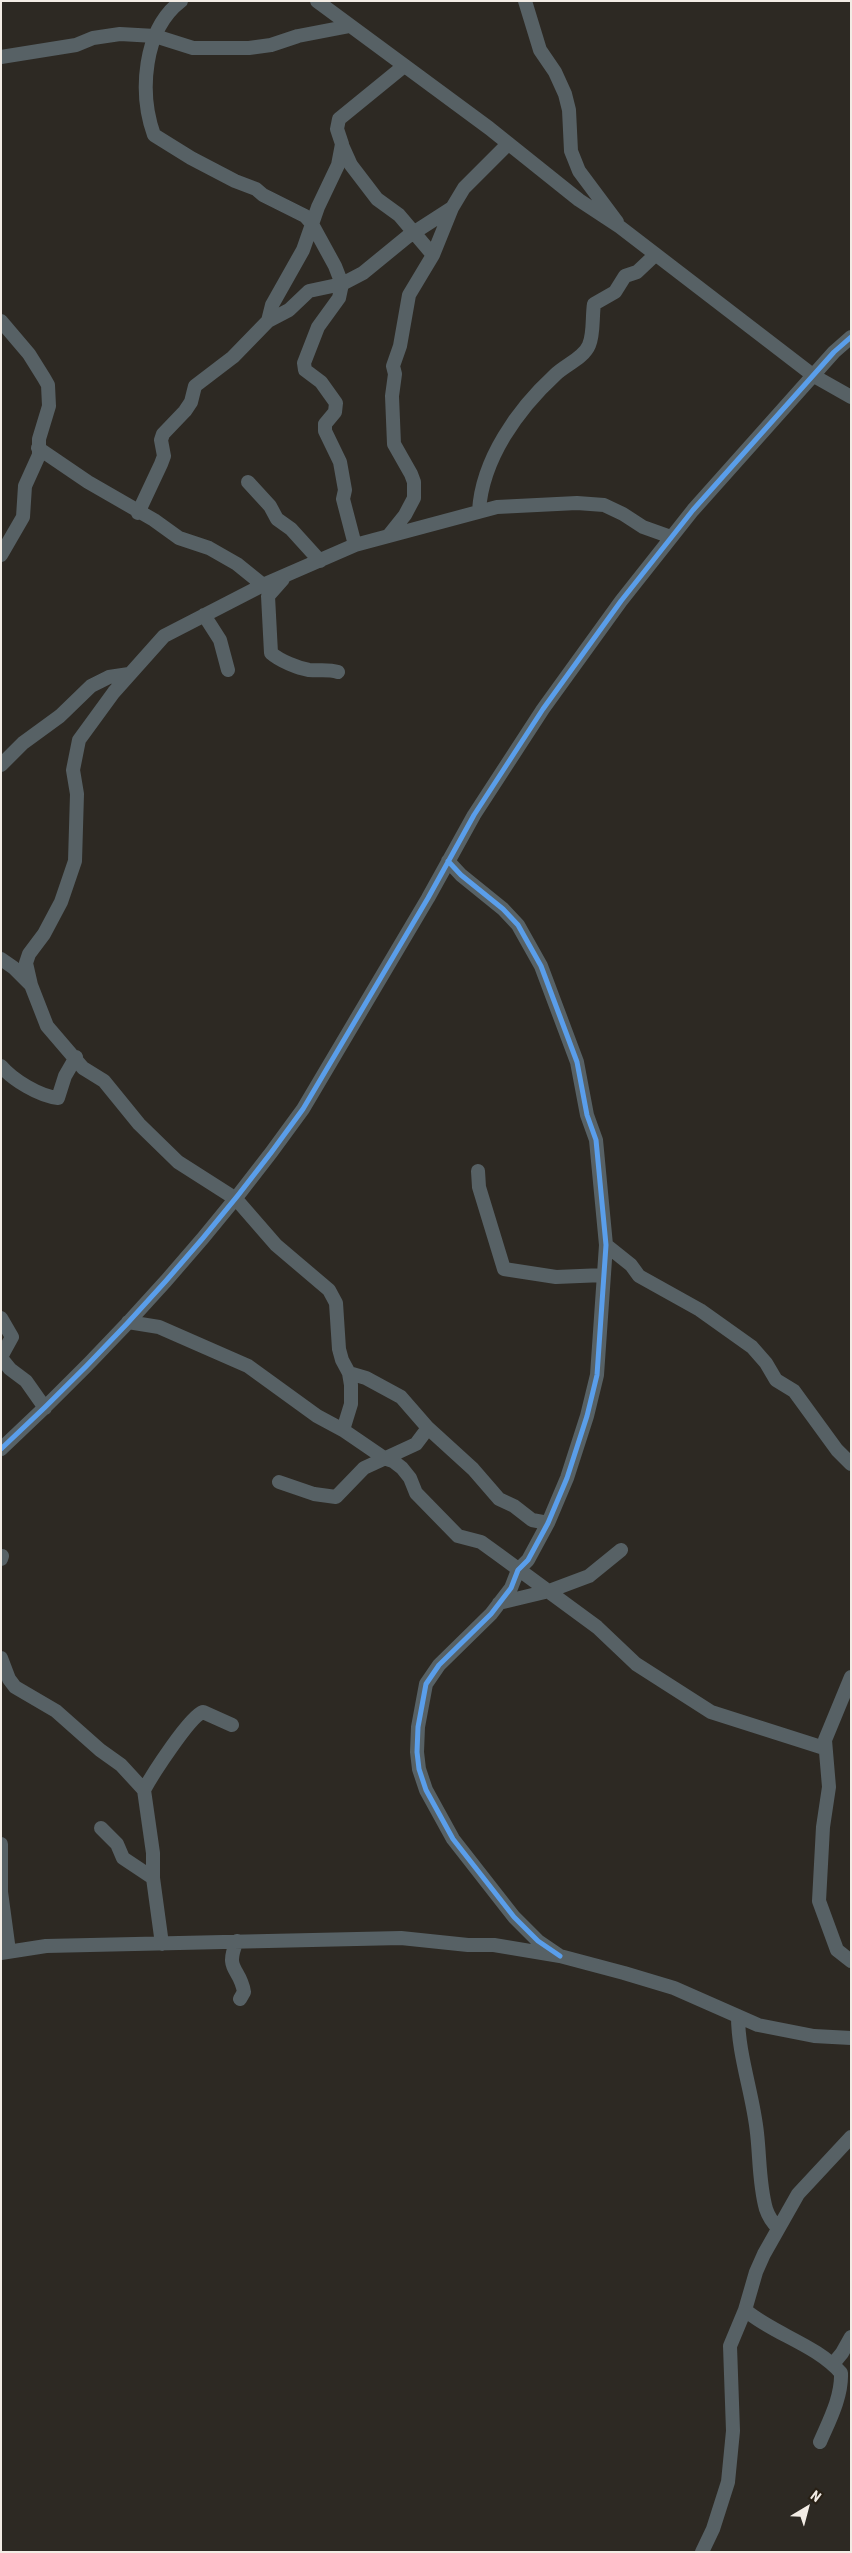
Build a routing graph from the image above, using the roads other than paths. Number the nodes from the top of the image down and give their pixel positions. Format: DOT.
graph roads {
  1 [pos="181,1"];
  2 [pos="317,1"];
  3 [pos="525,1"];
  4 [pos="350,26"];
  5 [pos="155,36"];
  6 [pos="1,57"];
  7 [pos="404,66"];
  8 [pos="342,144"];
  9 [pos="508,144"];
  10 [pos="452,208"];
  11 [pos="312,224"];
  12 [pos="620,227"];
  13 [pos="414,233"];
  14 [pos="433,255"];
  15 [pos="655,255"];
  16 [pos="342,284"];
  17 [pos="1,321"];
  18 [pos="268,321"];
  19 [pos="851,337"];
  20 [pos="814,376"];
  21 [pos="851,397"];
  22 [pos="38,448"];
  23 [pos="248,482"];
  24 [pos="479,511"];
  25 [pos="138,513"];
  26 [pos="389,534"];
  27 [pos="671,537"];
  28 [pos="355,545"];
  29 [pos="1,554"];
  30 [pos="320,560"];
  31 [pos="266,590"];
  32 [pos="204,615"];
  33 [pos="228,670"];
  34 [pos="338,672"];
  35 [pos="129,674"];
  36 [pos="1,765"];
  37 [pos="448,861"];
  38 [pos="1,959"];
  39 [pos="31,985"];
  40 [pos="76,1058"];
  41 [pos="1,1066"];
  42 [pos="478,1171"];
  43 [pos="236,1199"];
  44 [pos="606,1245"];
  45 [pos="604,1275"];
  46 [pos="1,1318"];
  47 [pos="128,1322"];
  48 [pos="1,1357"];
  49 [pos="350,1373"];
  50 [pos="45,1408"];
  51 [pos="428,1428"];
  52 [pos="343,1430"];
  53 [pos="1,1449"];
  54 [pos="384,1458"];
  55 [pos="851,1464"];
  56 [pos="279,1482"];
  57 [pos="548,1523"];
  58 [pos="621,1550"];
  59 [pos="518,1570"];
  60 [pos="550,1591"];
  61 [pos="499,1603"];
  62 [pos="1,1658"];
  63 [pos="851,1677"];
  64 [pos="232,1725"];
  65 [pos="824,1748"];
  66 [pos="144,1790"];
  67 [pos="101,1828"];
  68 [pos="1,1844"];
  69 [pos="153,1878"];
  70 [pos="237,1941"];
  71 [pos="162,1944"];
  72 [pos="5,1952"];
  73 [pos="560,1956"];
  74 [pos="851,1962"];
  75 [pos="240,1998"];
  76 [pos="738,2016"];
  77 [pos="851,2038"];
  78 [pos="851,2137"];
  79 [pos="778,2228"];
  80 [pos="745,2310"];
  81 [pos="851,2337"];
  82 [pos="832,2364"];
  83 [pos="820,2442"];
  84 [pos="702,2552"];
  1 -- 5 [label="street"];
  2 -- 4 [label="street"];
  3 -- 12 [label="street"];
  4 -- 5 [label="street"];
  4 -- 7 [label="street"];
  5 -- 6 [label="street"];
  5 -- 11 [label="street"];
  7 -- 8 [label="street"];
  7 -- 9 [label="street"];
  8 -- 11 [label="street"];
  8 -- 13 [label="street"];
  9 -- 10 [label="street"];
  9 -- 12 [label="street"];
  10 -- 13 [label="street"];
  10 -- 14 [label="street"];
  11 -- 16 [label="street"];
  11 -- 18 [label="street"];
  12 -- 15 [label="street"];
  13 -- 14 [label="street"];
  13 -- 16 [label="street"];
  14 -- 26 [label="street"];
  15 -- 20 [label="street"];
  15 -- 24 [label="street"];
  16 -- 18 [label="street"];
  16 -- 28 [label="street"];
  17 -- 22 [label="street"];
  18 -- 25 [label="street"];
  19 -- 20 [label="street"];
  20 -- 21 [label="street"];
  20 -- 27 [label="street"];
  22 -- 25 [label="street"];
  22 -- 29 [label="street"];
  23 -- 30 [label="street"];
  24 -- 26 [label="street"];
  24 -- 27 [label="street"];
  25 -- 31 [label="street"];
  26 -- 28 [label="street"];
  27 -- 37 [label="street"];
  28 -- 30 [label="street"];
  30 -- 31 [label="street"];
  31 -- 32 [label="street"];
  31 -- 34 [label="street"];
  32 -- 33 [label="street"];
  32 -- 35 [label="street"];
  35 -- 36 [label="street"];
  35 -- 39 [label="street"];
  37 -- 43 [label="street"];
  37 -- 44 [label="street"];
  38 -- 39 [label="street"];
  39 -- 40 [label="street"];
  40 -- 41 [label="street"];
  40 -- 43 [label="street"];
  42 -- 45 [label="street"];
  43 -- 47 [label="street"];
  43 -- 49 [label="street"];
  44 -- 45 [label="street"];
  44 -- 55 [label="street"];
  45 -- 57 [label="street"];
  46 -- 48 [label="street"];
  47 -- 50 [label="street"];
  47 -- 52 [label="street"];
  48 -- 50 [label="street"];
  49 -- 51 [label="street"];
  49 -- 52 [label="street"];
  50 -- 53 [label="street"];
  51 -- 54 [label="street"];
  51 -- 57 [label="street"];
  52 -- 54 [label="street"];
  54 -- 56 [label="street"];
  54 -- 59 [label="street"];
  57 -- 59 [label="street"];
  58 -- 60 [label="street"];
  59 -- 60 [label="street"];
  59 -- 61 [label="street"];
  60 -- 61 [label="street"];
  60 -- 65 [label="street"];
  61 -- 73 [label="street"];
  62 -- 66 [label="street"];
  63 -- 65 [label="street"];
  64 -- 66 [label="street"];
  65 -- 74 [label="street"];
  66 -- 69 [label="street"];
  67 -- 69 [label="street"];
  68 -- 72 [label="street"];
  69 -- 71 [label="street"];
  70 -- 71 [label="street"];
  70 -- 73 [label="street"];
  70 -- 75 [label="street"];
  71 -- 72 [label="street"];
  73 -- 76 [label="street"];
  76 -- 77 [label="street"];
  76 -- 79 [label="street"];
  78 -- 79 [label="street"];
  79 -- 80 [label="street"];
  80 -- 82 [label="street"];
  80 -- 84 [label="street"];
  81 -- 82 [label="street"];
  82 -- 83 [label="street"];
}
